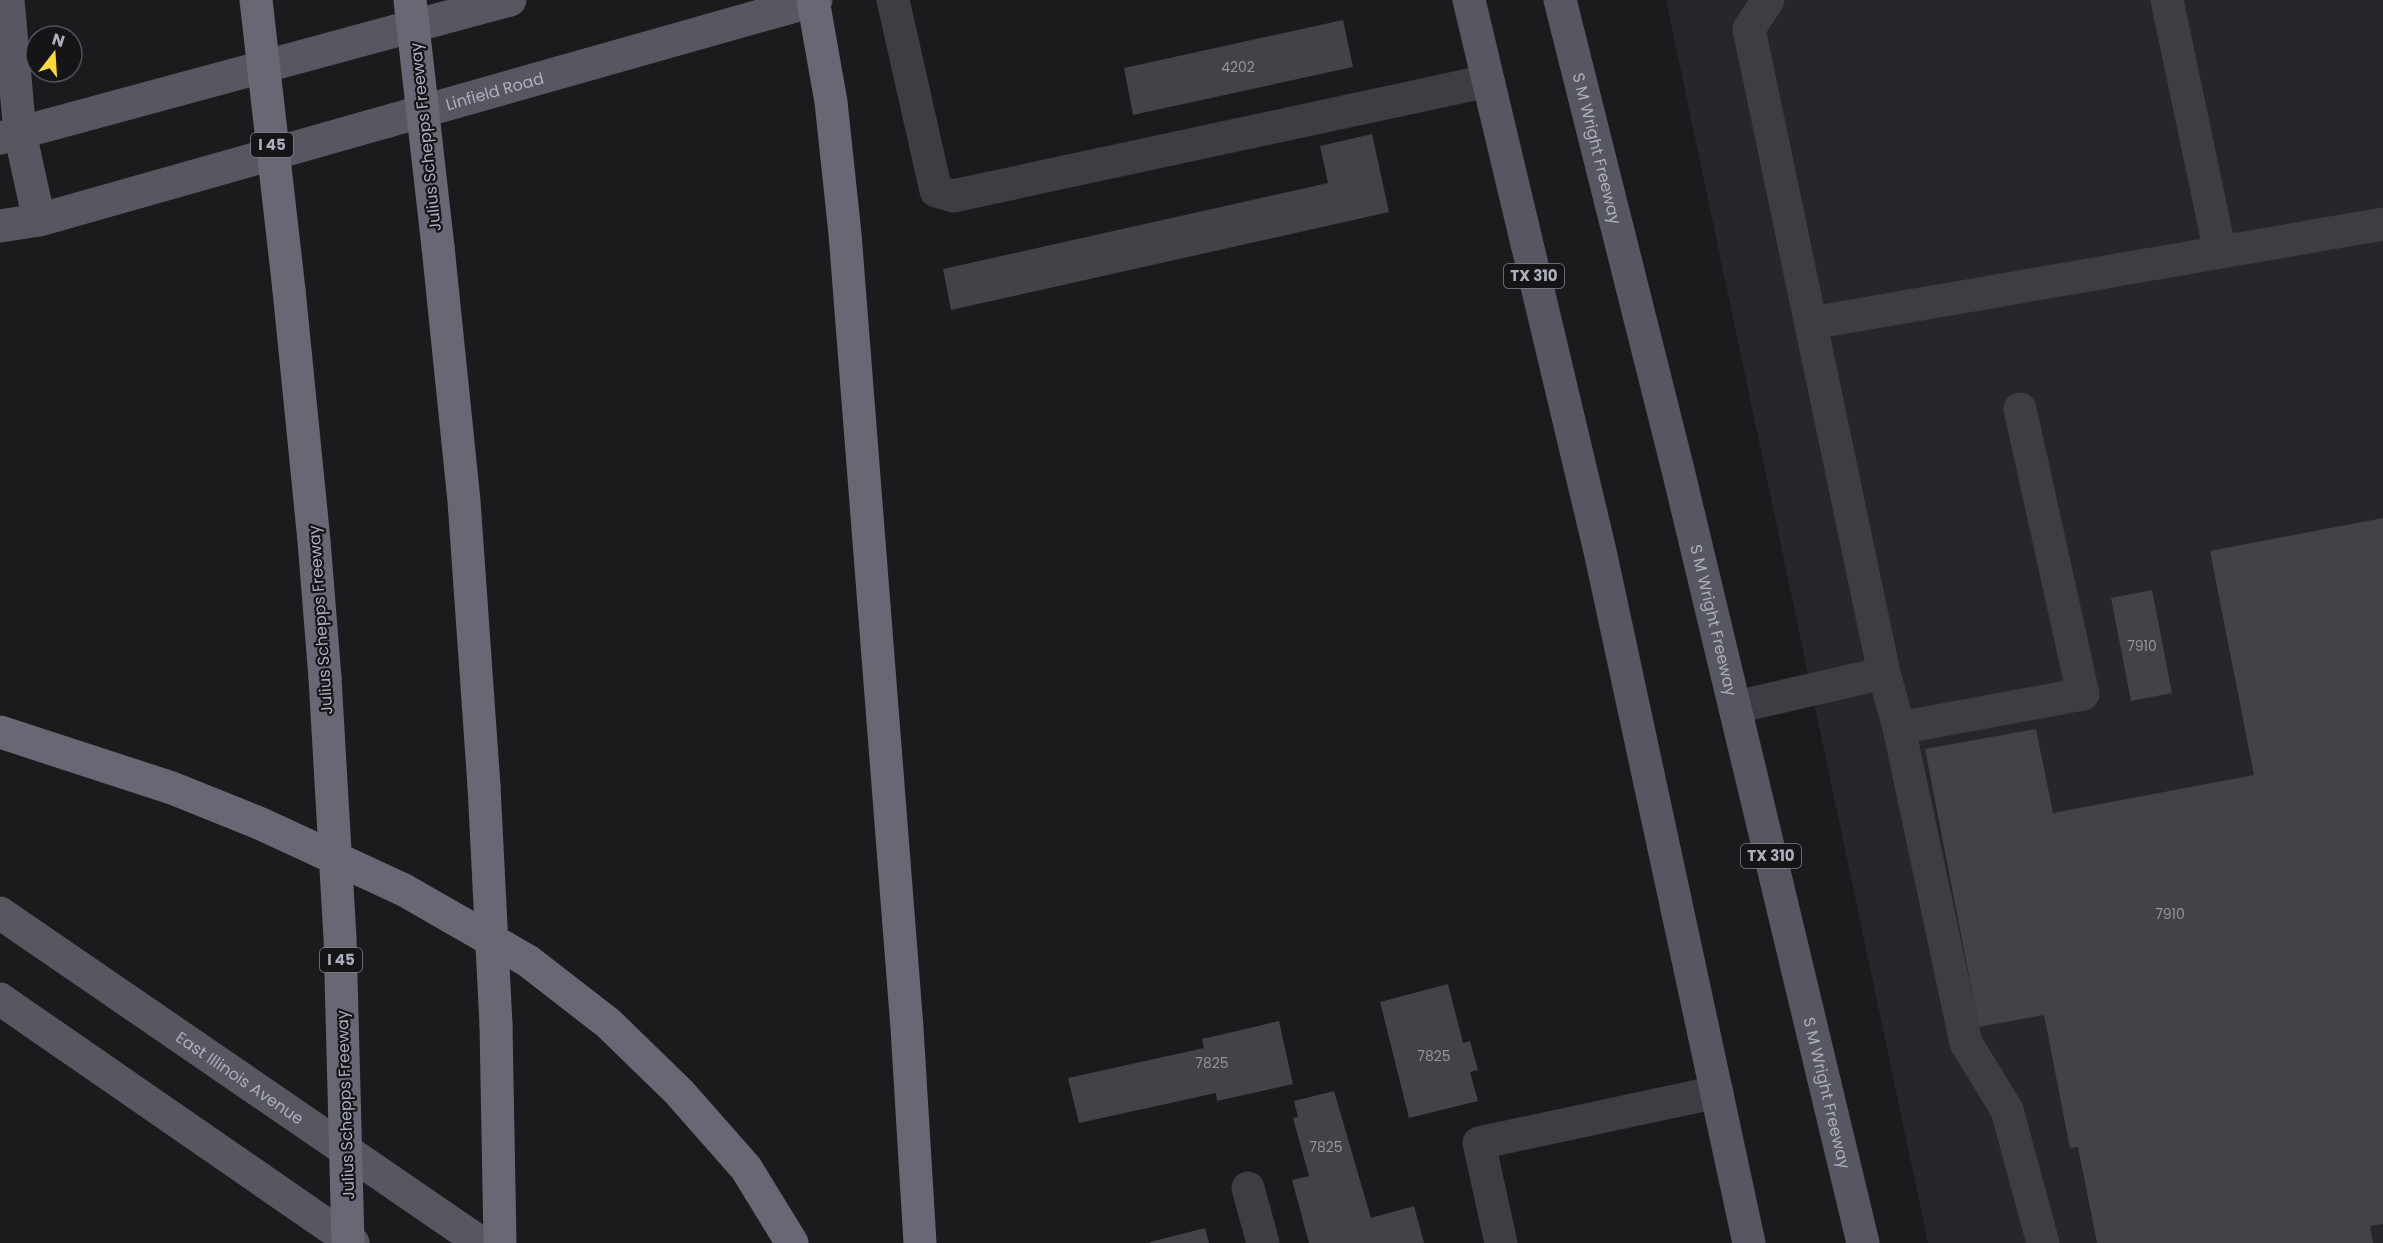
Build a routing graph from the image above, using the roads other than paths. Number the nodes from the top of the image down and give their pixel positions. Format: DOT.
graph roads {
  1 [pos="8,0"];
  2 [pos="256,0"];
  3 [pos="410,0"];
  4 [pos="510,0"];
  5 [pos="814,0"];
  6 [pos="893,0"];
  7 [pos="1469,0"];
  8 [pos="1560,0"];
  9 [pos="1768,0"];
  10 [pos="2167,0"];
  11 [pos="1488,81"];
  12 [pos="10,135"];
  13 [pos="39,220"];
  14 [pos="2383,224"];
  15 [pos="0,226"];
  16 [pos="2220,252"];
  17 [pos="1811,323"];
  18 [pos="2020,409"];
  19 [pos="1884,673"];
  20 [pos="1736,707"];
  21 [pos="1899,728"];
  22 [pos="0,732"];
  23 [pos="0,913"];
  24 [pos="0,999"];
  25 [pos="1718,1092"];
  26 [pos="1248,1188"];
  27 [pos="348,1243"];
  28 [pos="353,1243"];
  29 [pos="481,1243"];
  30 [pos="500,1243"];
  31 [pos="792,1243"];
  32 [pos="920,1243"];
  33 [pos="1263,1243"];
  34 [pos="1501,1243"];
  35 [pos="1749,1243"];
  36 [pos="1863,1243"];
  37 [pos="2043,1243"];
  1 -- 12 [label="main road"];
  2 -- 27 [label="highway, Julius Schepps Freeway / I 45, bridge"];
  3 -- 30 [label="highway, Julius Schepps Freeway, bridge"];
  4 -- 12 [label="main road"];
  5 -- 13 [label="main road, Linfield Road"];
  5 -- 32 [label="highway"];
  6 -- 11 [label="lane"];
  7 -- 11 [label="main road, TX 310"];
  8 -- 20 [label="main road, S M Wright Freeway / TX 310"];
  9 -- 17 [label="lane"];
  10 -- 16 [label="lane"];
  11 -- 25 [label="main road, TX 310"];
  12 -- 13 [label="main road"];
  13 -- 15 [label="main road, Linfield Road"];
  14 -- 16 [label="lane"];
  16 -- 17 [label="lane"];
  17 -- 19 [label="lane"];
  18 -- 21 [label="lane"];
  19 -- 20 [label="lane"];
  19 -- 21 [label="lane"];
  20 -- 36 [label="main road, S M Wright Freeway / TX 310"];
  21 -- 37 [label="lane"];
  22 -- 31 [label="highway"];
  23 -- 29 [label="main road, East Illinois Avenue"];
  24 -- 28 [label="main road"];
  25 -- 34 [label="lane"];
  25 -- 35 [label="main road, TX 310"];
  26 -- 33 [label="lane"];
}
